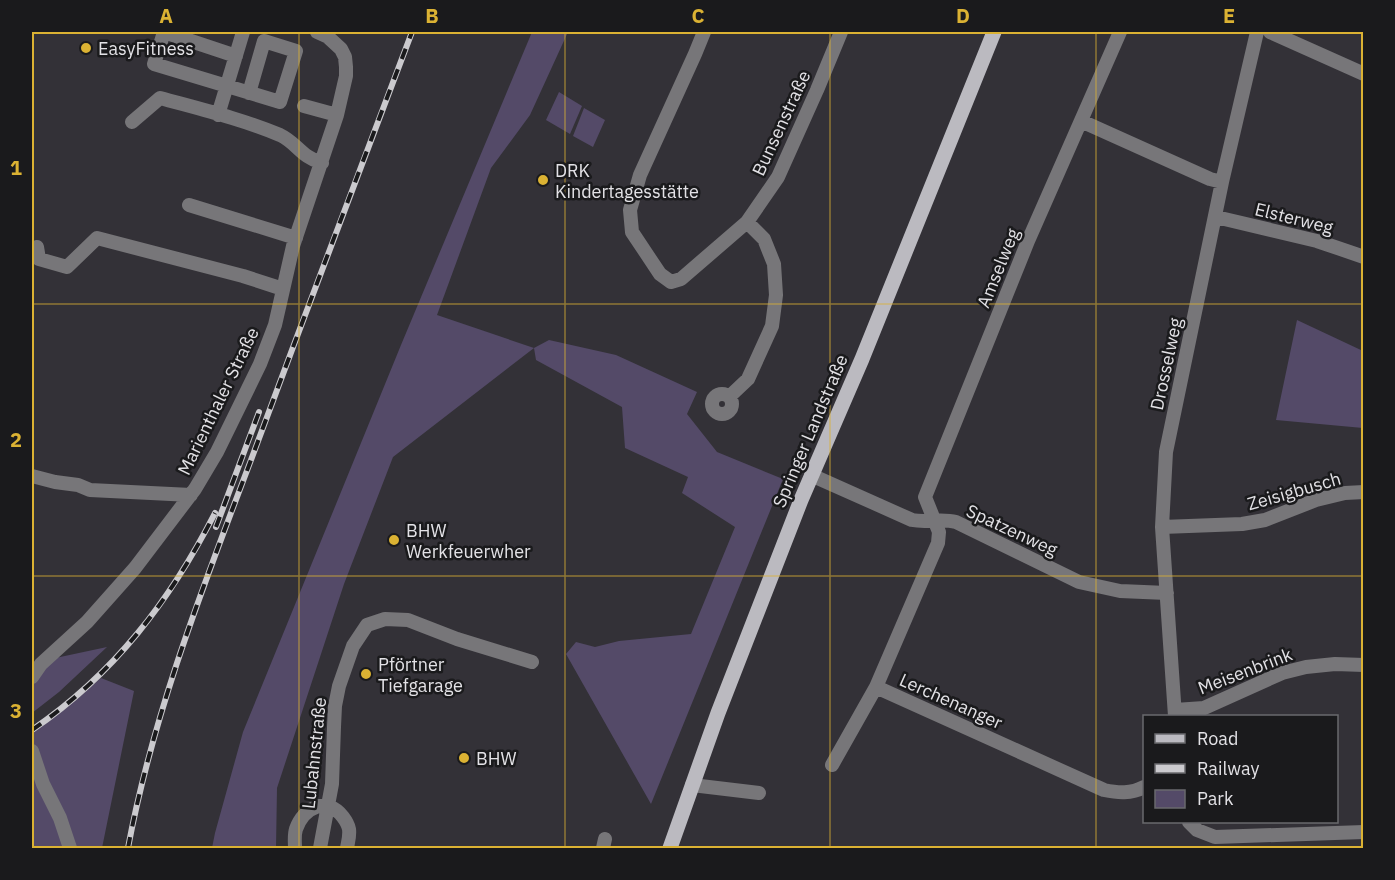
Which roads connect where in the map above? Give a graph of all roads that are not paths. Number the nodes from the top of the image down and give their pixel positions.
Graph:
1 (164, 32) edge
2 (243, 32) edge
3 (317, 32) edge
4 (704, 32) edge
5 (842, 32) edge
6 (994, 32) edge
7 (1120, 32) edge
8 (1257, 32) edge
9 (1270, 32) edge
10 (236, 56) junction
11 (1364, 74) edge
12 (227, 87) junction
13 (249, 93) junction
14 (304, 106) dead end
15 (218, 115) junction
16 (337, 115) junction
17 (1081, 121) junction
18 (132, 122) dead end
19 (322, 163) junction
20 (1222, 182) junction
21 (189, 205) dead end
22 (1216, 218) junction
23 (747, 222) junction
24 (296, 238) junction
25 (37, 247) dead end
26 (1364, 257) edge
27 (283, 289) junction
28 (730, 396) dead end
29 (811, 475) junction
30 (32, 476) edge
31 (1364, 492) edge
32 (191, 495) junction
33 (936, 520) junction
34 (1162, 527) junction
35 (1167, 593) junction
36 (532, 662) dead end
37 (1364, 665) edge
38 (32, 677) edge
39 (876, 687) junction
40 (1175, 713) edge
41 (32, 750) edge
42 (832, 765) dead end
43 (692, 785) junction
44 (1143, 788) edge
45 (759, 793) dead end
46 (328, 805) junction
47 (1190, 823) edge
48 (1364, 832) edge
49 (70, 849) edge
50 (295, 849) edge
51 (320, 849) edge
52 (347, 849) edge
53 (670, 849) edge

1 - 10 street
1 - 12 street
2 - 10 street
3 - 16 street, Marienthaler Straße
4 - 23 street, Bunsenstraße
5 - 23 street, Bunsenstraße
6 - 29 main road, Springer Landstraße
7 - 17 street, Amselweg
8 - 20 street, Drosselweg
9 - 11 street
10 - 12 street
12 - 13 street
12 - 15 street
13 - 13 street
14 - 16 street
15 - 18 street
15 - 19 street
16 - 19 street, Marienthaler Straße
17 - 20 street
17 - 33 street, Amselweg
19 - 24 street, Marienthaler Straße
20 - 22 street, Drosselweg
21 - 24 street
22 - 26 street, Elsterweg
22 - 34 street, Drosselweg
23 - 28 street
24 - 27 street, Marienthaler Straße
25 - 27 street
27 - 32 street, Marienthaler Straße
29 - 33 street, Spatzenweg
29 - 43 main road, Springer Landstraße
30 - 32 street
31 - 34 street, Zeisigbusch
32 - 38 street, Marienthaler Straße
33 - 35 street, Spatzenweg
33 - 39 street, Lerchenanger
34 - 35 street, Drosselweg
35 - 40 street, Drosselweg
36 - 46 street, Lubahnstraße
37 - 40 street, Meisenbrink
39 - 42 street
39 - 44 street, Lerchenanger
41 - 49 street
43 - 45 street
43 - 53 main road, Springer Landstraße
46 - 50 street
46 - 51 street, Lubahnstraße
46 - 52 street
47 - 48 street

